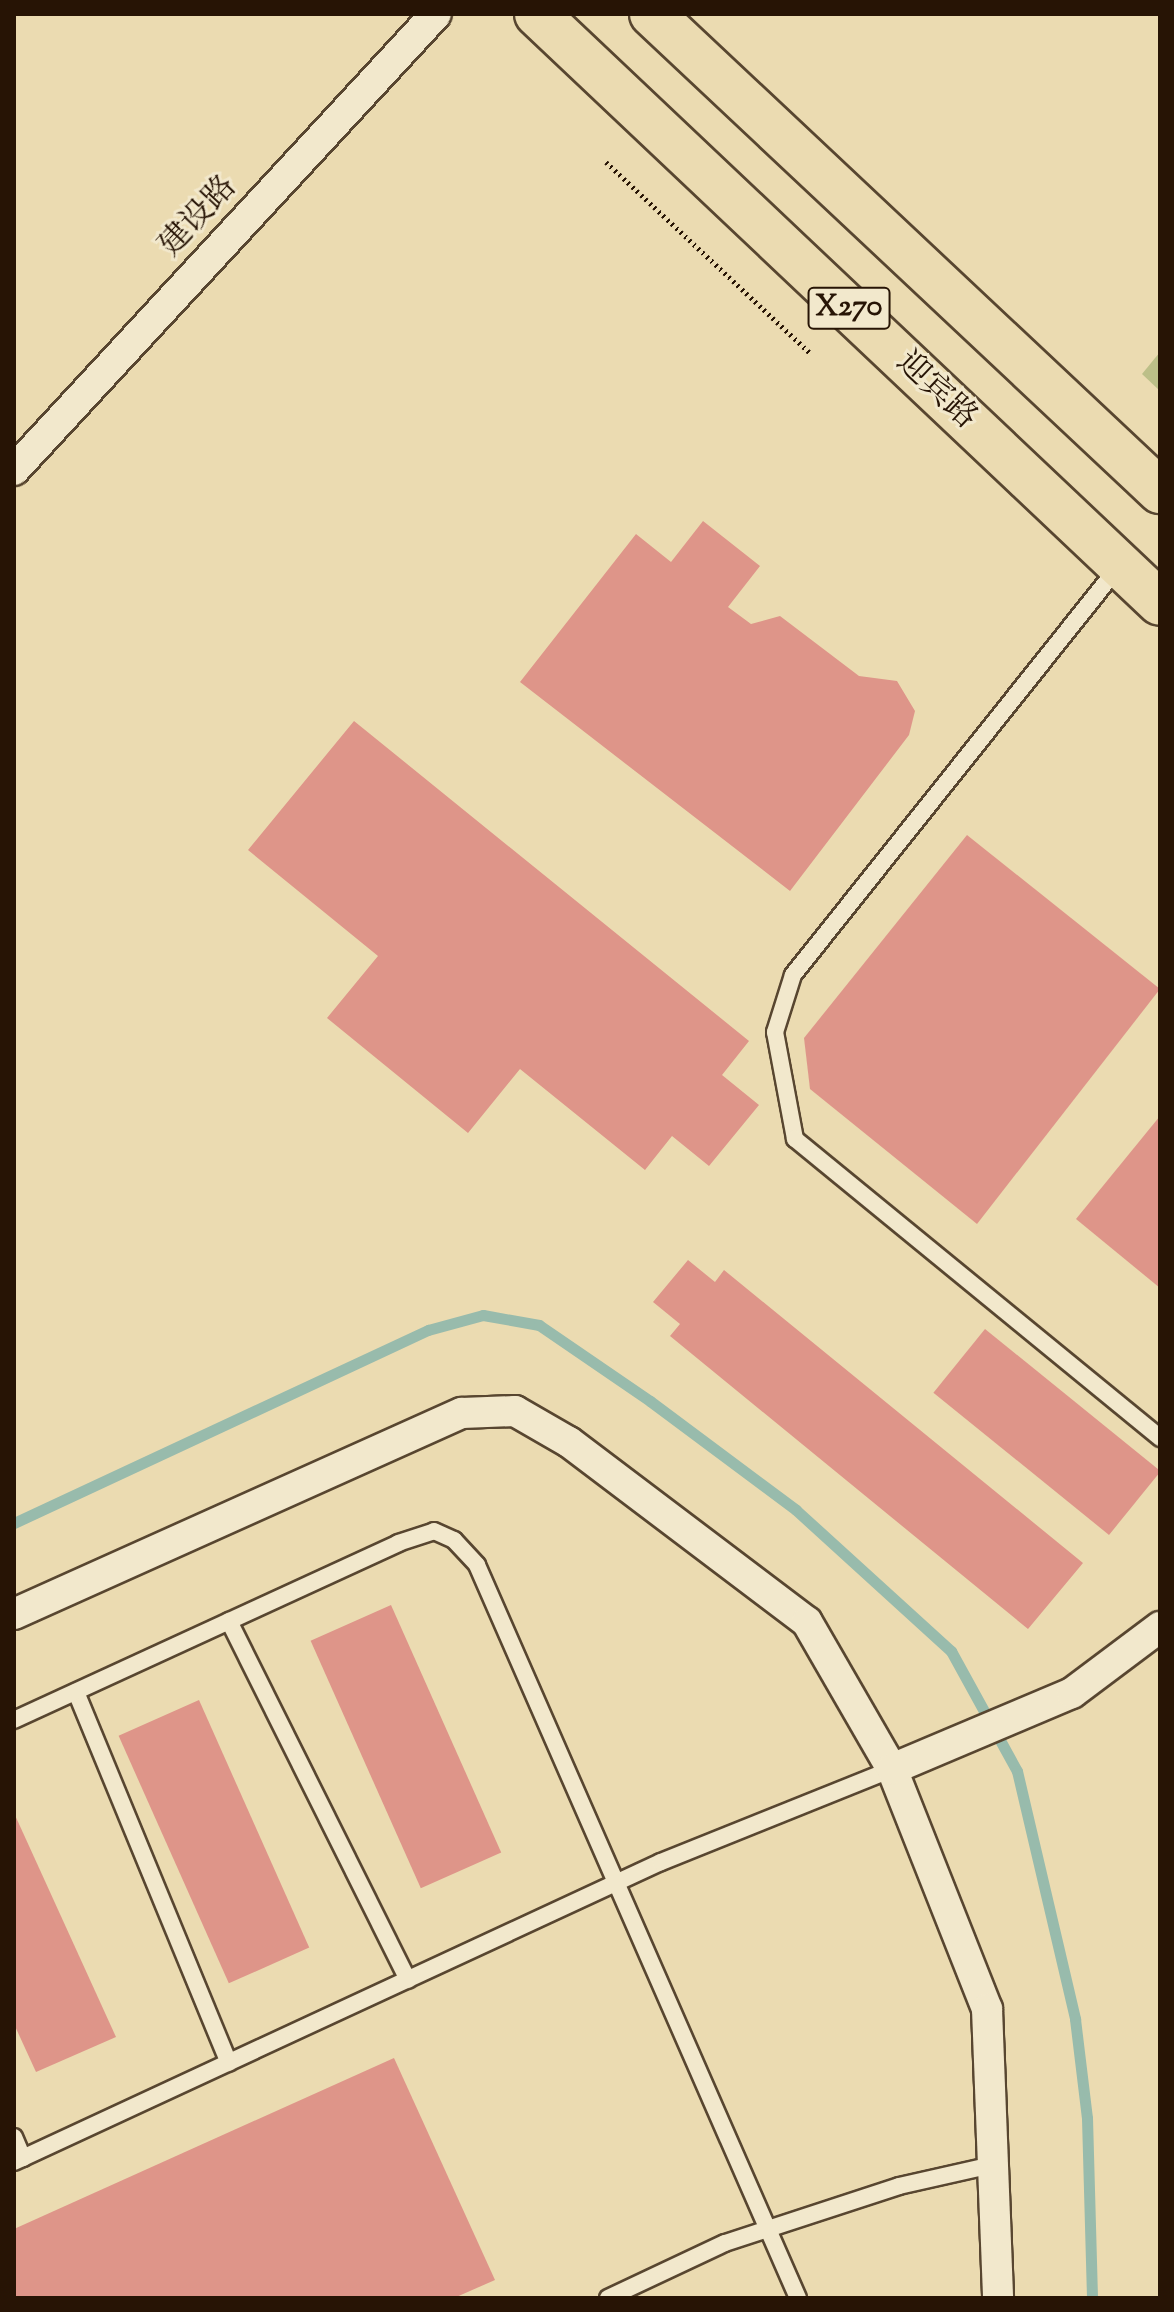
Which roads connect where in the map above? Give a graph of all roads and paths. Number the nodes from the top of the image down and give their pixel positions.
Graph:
1 (436, 14) edge
2 (537, 14) edge
3 (652, 14) edge
4 (606, 162) dead end
5 (810, 353) dead end
6 (14, 470) edge
7 (1160, 491) edge
8 (1120, 564) junction
9 (1160, 603) edge
10 (1160, 1438) edge
11 (14, 1614) edge
12 (229, 1621) junction
13 (1160, 1627) edge
14 (76, 1692) junction
15 (14, 1720) edge
16 (892, 1769) junction
17 (616, 1884) junction
18 (408, 1980) junction
19 (229, 2063) junction
20 (14, 2137) edge
21 (19, 2160) edge
22 (997, 2164) junction
23 (768, 2229) junction
24 (608, 2298) edge
25 (798, 2298) edge
26 (998, 2298) edge

1 - 6 street, 建设路
2 - 8 main road, 迎宾路 / X270
3 - 7 main road, X270
4 - 5 path
8 - 9 main road, 迎宾路 / X270
8 - 10 lane
11 - 16 street
12 - 14 lane
12 - 17 lane
12 - 18 lane
13 - 16 street
14 - 15 lane
14 - 19 lane
16 - 17 lane
16 - 22 street
17 - 18 lane
17 - 23 lane
18 - 19 lane
19 - 21 lane
20 - 21 lane
22 - 23 lane
22 - 26 street
23 - 24 lane
23 - 25 lane

